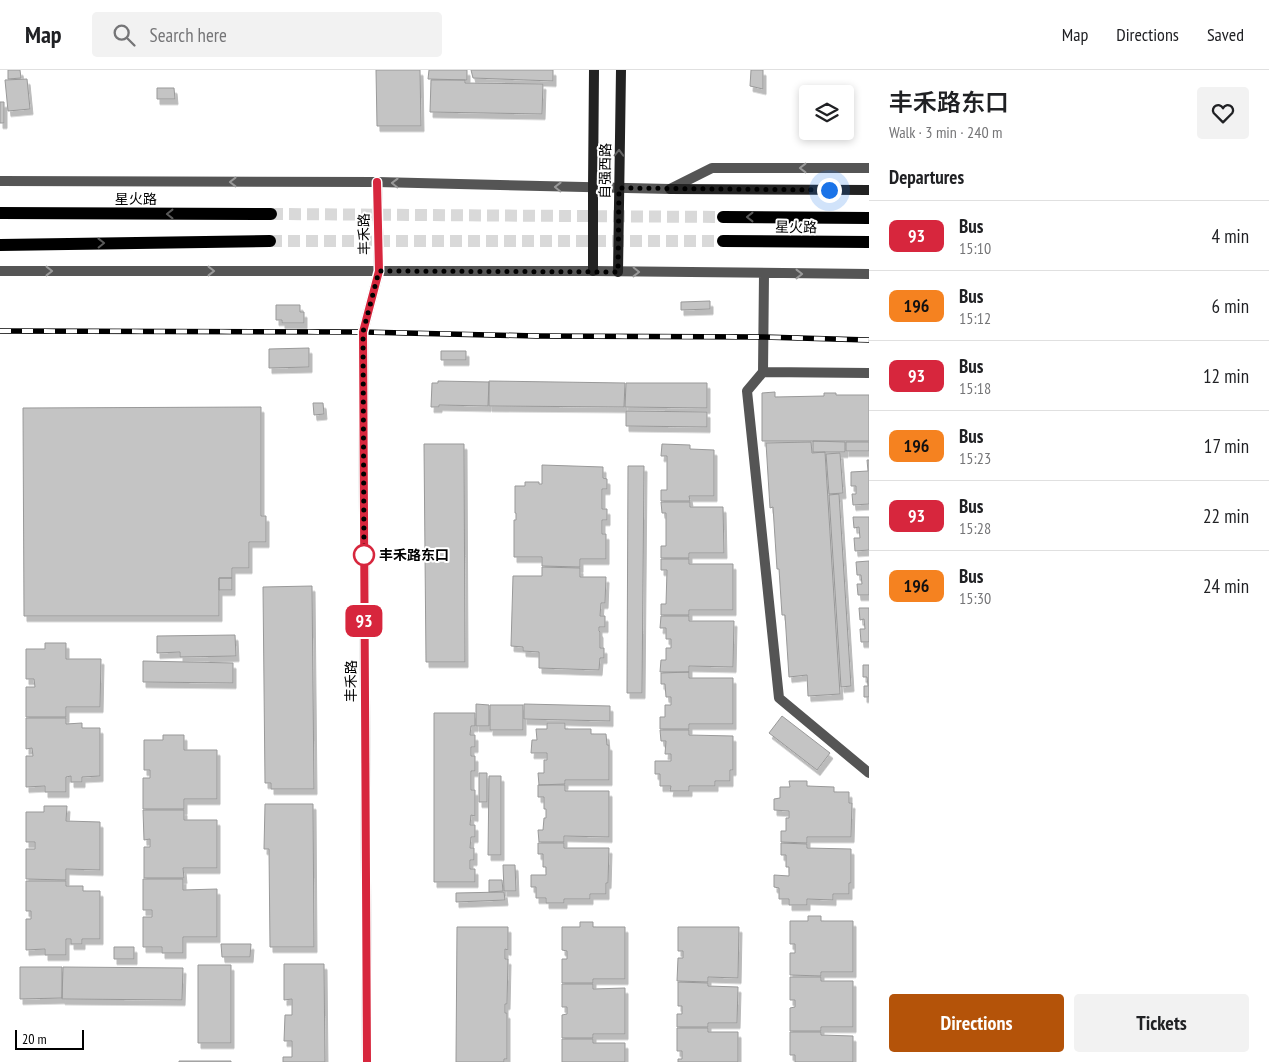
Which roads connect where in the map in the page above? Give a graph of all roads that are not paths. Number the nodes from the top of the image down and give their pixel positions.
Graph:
1 (594, 70) edge
2 (621, 70) edge
3 (869, 168) edge
4 (0, 181) edge
5 (377, 182) junction
6 (593, 188) junction
7 (619, 188) junction
8 (670, 189) junction
9 (869, 190) edge
10 (0, 213) edge
11 (271, 214) tunnel mouth
12 (723, 217) tunnel mouth
13 (869, 218) edge
14 (270, 241) tunnel mouth
15 (722, 241) tunnel mouth
16 (869, 242) edge
17 (0, 245) edge
18 (0, 271) edge
19 (379, 271) junction
20 (593, 271) junction
21 (618, 272) junction
22 (764, 274) junction
23 (869, 274) edge
24 (763, 372) junction
25 (869, 372) edge
26 (869, 773) edge
27 (367, 1062) edge

1 - 6 main road, 自强西路
7 -> 2 main road, 自强西路
3 -> 8 street
5 -> 4 street
6 -> 5 street
5 - 19 main road, 丰禾路
6 - 7 street
6 - 20 main road, 自强西路
7 - 8 street
7 - 21 main road, 自强西路
8 - 9 main road
11 -> 10 main road, 星火路
13 -> 12 main road, 星火路
17 -> 14 main road
15 - 16 main road, 星火路
18 -> 19 street
19 - 20 street
19 - 27 main road, 丰禾路
20 - 21 street
21 -> 22 street
22 -> 23 street
22 - 24 street
24 - 25 street
24 - 26 street

